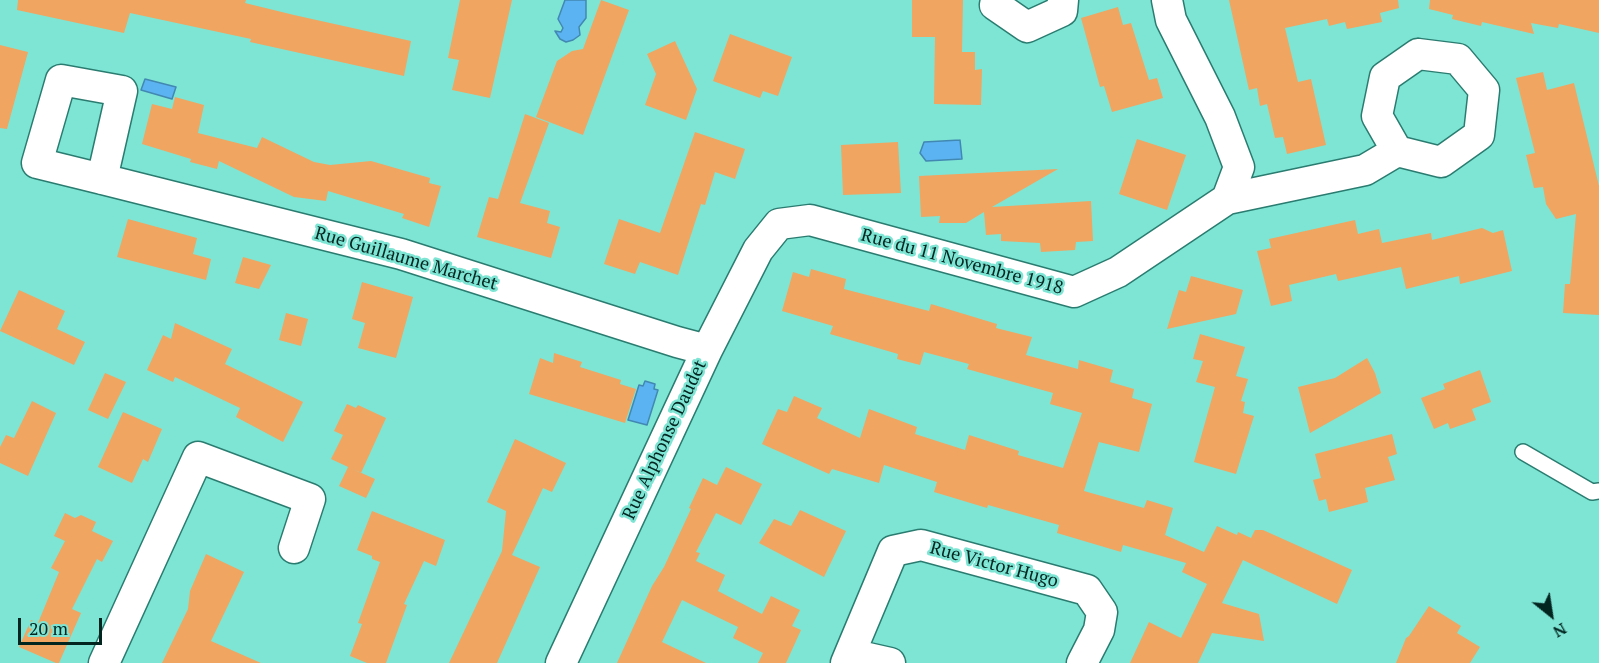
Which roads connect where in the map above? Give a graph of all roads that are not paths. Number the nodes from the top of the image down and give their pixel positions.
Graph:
1 (996, 0) edge
2 (1063, 0) edge
3 (1167, 0) edge
4 (1397, 151) dead end
5 (102, 179) dead end
6 (1227, 199) junction
7 (779, 224) joint
8 (707, 350) junction
9 (1523, 452) dead end
10 (1599, 490) edge
11 (294, 548) dead end
12 (848, 658) edge
13 (104, 663) edge
14 (561, 663) edge
15 (890, 663) edge
16 (1082, 663) edge

1 - 2 street
3 - 6 street
4 - 6 street
5 - 8 street, Rue Guillaume Marchet
6 - 7 street, Rue du 11 Novembre 1918
7 - 8 street, Rue Alphonse Daudet
8 - 14 street, Rue Alphonse Daudet
9 - 10 lane
11 - 13 street
12 - 15 street, Rue Victor Hugo
12 - 16 street, Rue Victor Hugo

